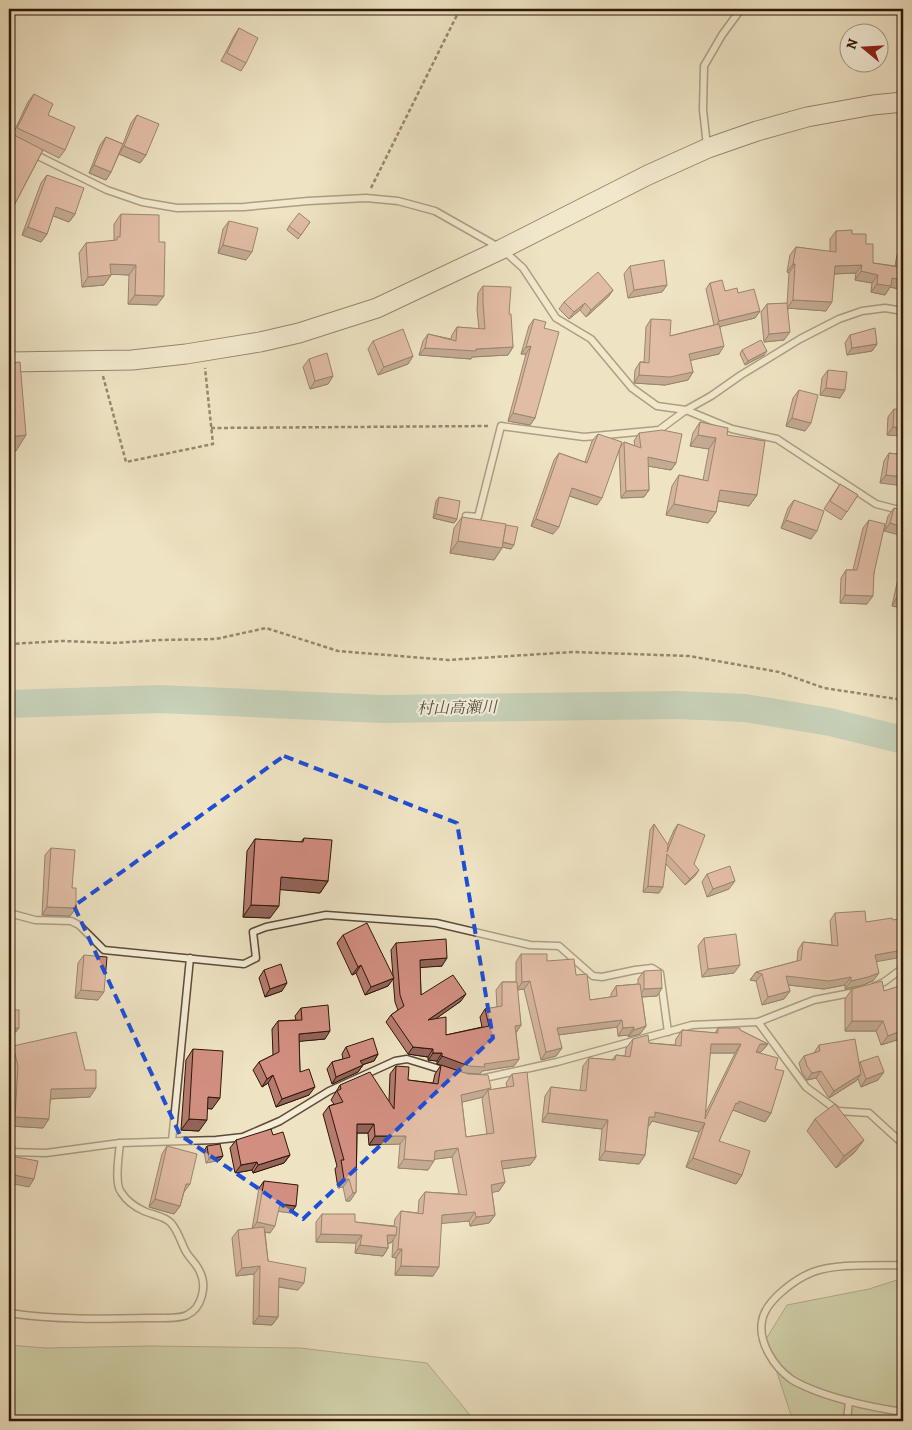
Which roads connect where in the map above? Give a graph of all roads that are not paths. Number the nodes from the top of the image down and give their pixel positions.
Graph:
1 (741, 9) edge
2 (903, 102) edge
3 (708, 148) junction
4 (28, 151) edge
5 (502, 248) junction
6 (903, 310) edge
7 (9, 362) edge
8 (686, 410) junction
9 (903, 511) edge
10 (466, 516) edge
11 (9, 913) edge
12 (190, 958) junction
13 (903, 968) edge
14 (758, 1022) junction
15 (668, 1032) junction
16 (455, 1074) edge
17 (472, 1078) edge
18 (172, 1141) junction
19 (120, 1143) junction
20 (903, 1144) edge
21 (9, 1152) edge
22 (903, 1265) edge
23 (9, 1313) edge
24 (849, 1401) junction
25 (903, 1412) edge
26 (848, 1421) edge

1 - 3 lane
2 - 3 street
3 - 5 street
4 - 5 lane
5 - 7 street
5 - 8 lane
6 - 8 lane
8 - 9 lane
8 - 10 lane
11 - 12 lane
12 - 15 lane
12 - 18 lane
13 - 14 lane
14 - 15 lane
14 - 20 lane
15 - 17 lane
16 - 18 lane
18 - 19 lane
19 - 21 lane
19 - 23 lane
22 - 24 lane
24 - 25 lane
24 - 26 lane

